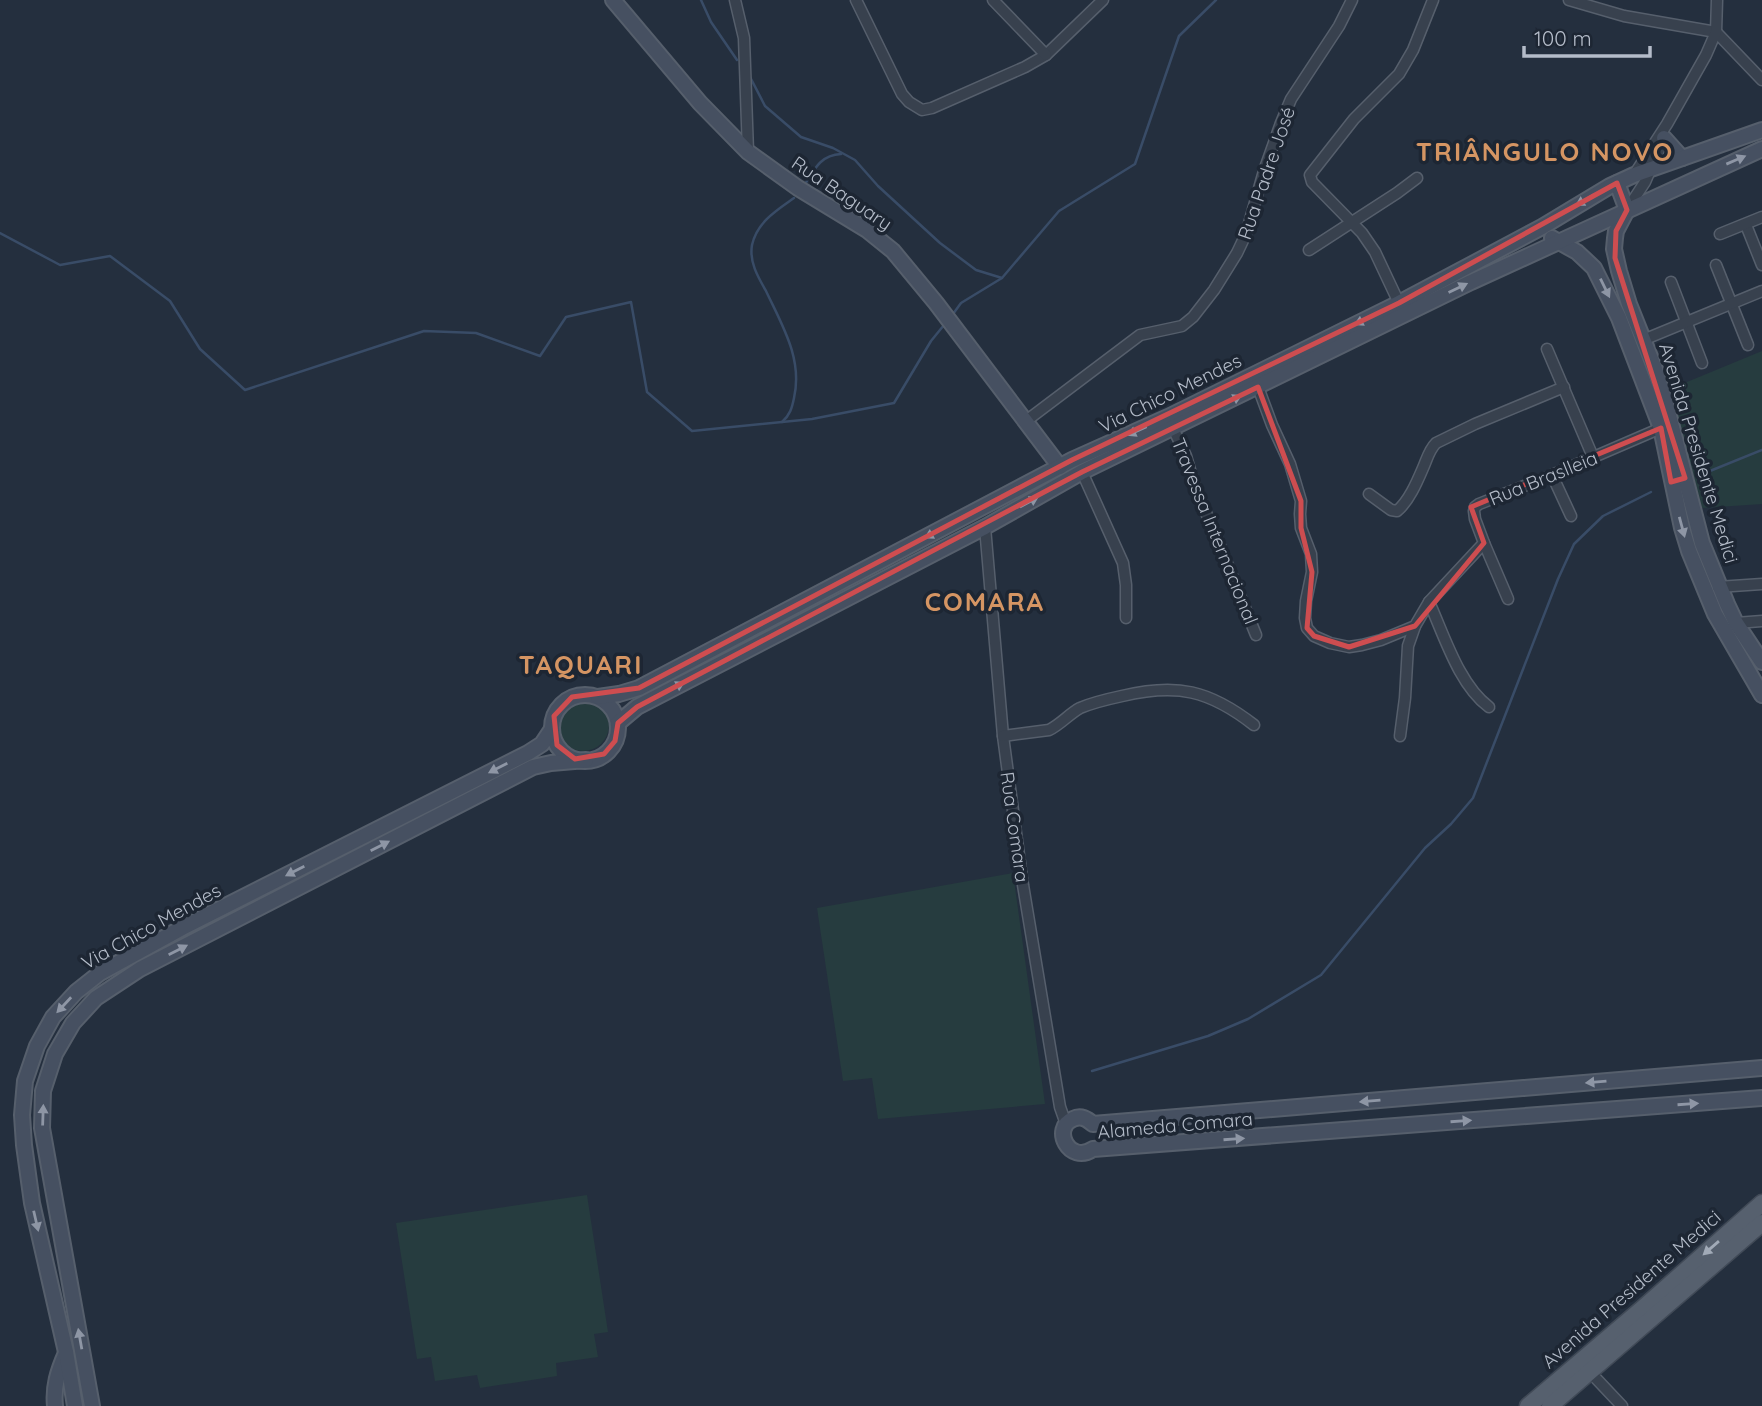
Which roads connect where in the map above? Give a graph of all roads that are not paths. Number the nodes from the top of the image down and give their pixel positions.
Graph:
1 (612, 0) edge
2 (735, 0) edge
3 (856, 0) edge
4 (993, 0) edge
5 (1103, 0) edge
6 (1352, 0) edge
7 (1433, 0) edge
8 (1569, 0) edge
9 (1717, 0) edge
10 (1716, 32) junction
11 (1046, 55) junction
12 (1762, 80) edge
13 (1762, 130) edge
14 (1666, 131) junction
15 (1762, 149) edge
16 (748, 152) junction
17 (1682, 159) junction
18 (1651, 169) junction
19 (1634, 175) junction
20 (1417, 178) dead end
21 (1617, 183) junction
22 (1627, 209) junction
23 (1762, 218) edge
24 (1352, 222) junction
25 (1746, 225) junction
26 (1542, 227) junction
27 (1720, 234) dead end
28 (1558, 241) junction
29 (1309, 250) dead end
30 (1716, 265) dead end
31 (1762, 265) edge
32 (1671, 282) dead end
33 (1762, 291) edge
34 (1399, 303) junction
35 (1731, 305) junction
36 (1687, 323) junction
37 (1643, 340) junction
38 (1748, 345) dead end
39 (1547, 349) dead end
40 (1702, 363) dead end
41 (1258, 387) junction
42 (1564, 387) junction
43 (1026, 421) junction
44 (1173, 428) junction
45 (1661, 428) junction
46 (1593, 457) junction
47 (1060, 467) junction
48 (1082, 472) junction
49 (1552, 475) junction
50 (1678, 480) junction
51 (1369, 494) dead end
52 (1571, 516) dead end
53 (985, 527) junction
54 (1484, 544) junction
55 (1762, 584) edge
56 (1718, 587) junction
57 (1508, 599) dead end
58 (1429, 602) junction
59 (1126, 618) dead end
60 (1762, 621) edge
61 (1736, 623) junction
62 (1415, 626) junction
63 (1256, 635) dead end
64 (1762, 662) edge
65 (1762, 695) edge
66 (598, 697) junction
67 (1489, 707) dead end
68 (618, 723) junction
69 (1254, 725) dead end
70 (552, 729) junction
71 (1003, 736) junction
72 (1399, 736) dead end
73 (586, 760) junction
74 (1762, 1068) edge
75 (1762, 1098) edge
76 (1066, 1124) junction
77 (1093, 1124) junction
78 (1093, 1149) junction
79 (1762, 1203) edge
80 (1762, 1223) edge
81 (66, 1352) junction
82 (1589, 1371) junction
83 (55, 1406) edge
84 (75, 1406) edge
85 (92, 1406) edge
86 (1528, 1406) edge
87 (1550, 1406) edge
88 (1622, 1406) edge

1 - 16 main road, Rua Baguary
2 - 16 street
3 - 11 street
4 - 11 street
5 - 11 street
6 - 43 street, Rua Padre José
7 - 24 street
8 - 10 street
9 - 10 street
10 - 12 street
10 - 14 street
13 - 17 main road, Via Chico Mendes
14 - 17 main road
14 - 18 street
14 - 19 street
22 -> 15 main road, Via Chico Mendes
16 - 43 main road, Rua Baguary
17 - 18 main road, Via Chico Mendes
18 - 19 main road, Via Chico Mendes
18 - 22 street
19 - 21 main road, Via Chico Mendes
20 - 24 street
21 - 22 main road
21 -> 26 main road, Via Chico Mendes
22 - 28 main road, Via Chico Mendes
22 - 37 main road, Avenida Presidente Medici
23 - 25 street
24 - 29 street
24 - 34 street
25 - 27 street
25 - 31 street
26 - 28 main road, Avenida Presidente Medici
26 - 34 main road, Via Chico Mendes
41 -> 28 main road, Via Chico Mendes
28 -> 45 main road, Avenida Presidente Medici
30 - 35 street
32 - 36 street
33 - 35 street
34 -> 47 main road, Via Chico Mendes
35 - 36 street
35 - 38 street
36 - 37 street
36 - 40 street
37 - 50 main road, Avenida Presidente Medici
39 - 42 street
44 -> 41 main road, Via Chico Mendes
41 - 62 street
42 - 46 street
42 - 51 street
43 - 47 main road, Rua Baguary
44 - 48 main road, Via Chico Mendes
44 - 63 street, Travessa Internacional
45 - 46 street, Rua Braslleia
45 - 50 main road, Avenida Presidente Medici
46 - 49 street, Rua Braslleia
47 -> 66 main road, Via Chico Mendes
53 -> 48 main road, Via Chico Mendes
48 - 59 street
49 - 52 street
49 - 54 street, Rua Braslleia
50 - 56 main road, Avenida Presidente Medici
50 -> 65 main road, Avenida Presidente Medici
68 -> 53 main road, Via Chico Mendes
53 - 71 street, Rua Comara
54 - 57 street
54 - 58 street
55 - 56 street
56 - 61 main road, Avenida Presidente Medici
58 - 62 street
58 - 67 street
60 - 61 street
61 - 64 main road, Avenida Presidente Medici
62 - 72 street
66 - 68 main road
66 - 70 main road
68 - 73 main road
69 - 71 street
70 - 73 main road
70 -> 81 main road, Via Chico Mendes
71 - 76 street, Rua Comara
85 -> 73 main road, Via Chico Mendes
74 -> 77 main road, Alameda Comara
78 -> 75 main road, Alameda Comara
76 - 77 main road, Alameda Comara
76 - 78 main road, Alameda Comara
77 - 78 main road
79 -> 86 main road, Avenida Presidente Medici
80 - 82 main road, Avenida Presidente Medici
81 - 83 main road
81 - 84 main road, Via Chico Mendes
82 - 87 main road, Avenida Presidente Medici
82 - 88 street

